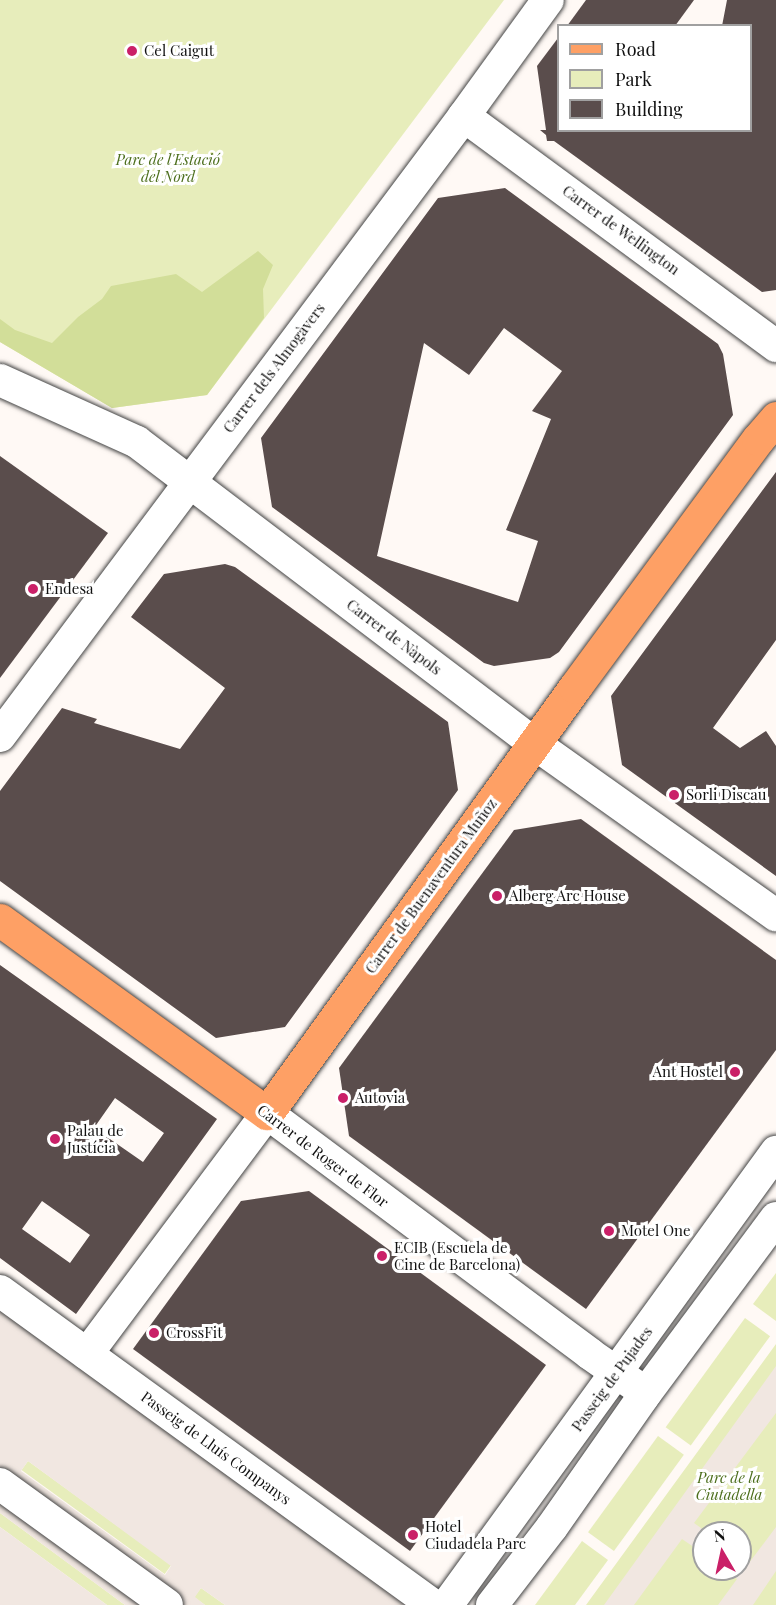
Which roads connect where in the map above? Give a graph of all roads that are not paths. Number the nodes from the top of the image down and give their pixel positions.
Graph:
1 (548, 0) edge
2 (464, 116) junction
3 (776, 346) edge
4 (0, 380) edge
5 (776, 418) edge
6 (188, 483) junction
7 (0, 736) edge
8 (535, 744) junction
9 (776, 915) edge
10 (0, 920) edge
11 (267, 1113) junction
12 (776, 1152) edge
13 (776, 1218) edge
14 (0, 1291) edge
15 (87, 1354) junction
16 (615, 1373) junction
17 (646, 1393) junction
18 (0, 1484) edge
19 (167, 1605) edge
20 (433, 1605) edge
21 (447, 1605) edge
22 (492, 1605) edge

1 - 2 street, Carrer dels Almogàvers
2 - 3 street, Carrer de Wellington
2 - 6 street, Carrer dels Almogàvers
4 - 6 street, Carrer de Nàpols
5 - 8 main road, Carrer de Buenaventura Muñoz
6 - 7 street, Carrer dels Almogàvers
6 - 8 street, Carrer de Nàpols
8 - 9 street, Carrer de Nàpols
8 - 11 main road, Carrer de Buenaventura Muñoz
10 - 11 main road, Carrer de Roger de Flor
11 - 15 street, Carrer de Buenaventura Muñoz
11 - 16 street, Carrer de Roger de Flor
12 - 16 street, Passeig de Pujades
13 - 17 street
14 - 15 street, Passeig de Lluís Companys
15 - 20 street, Passeig de Lluís Companys
16 - 17 street, Carrer de Roger de Flor
16 - 21 street, Passeig de Pujades
17 - 22 street
18 - 19 street

